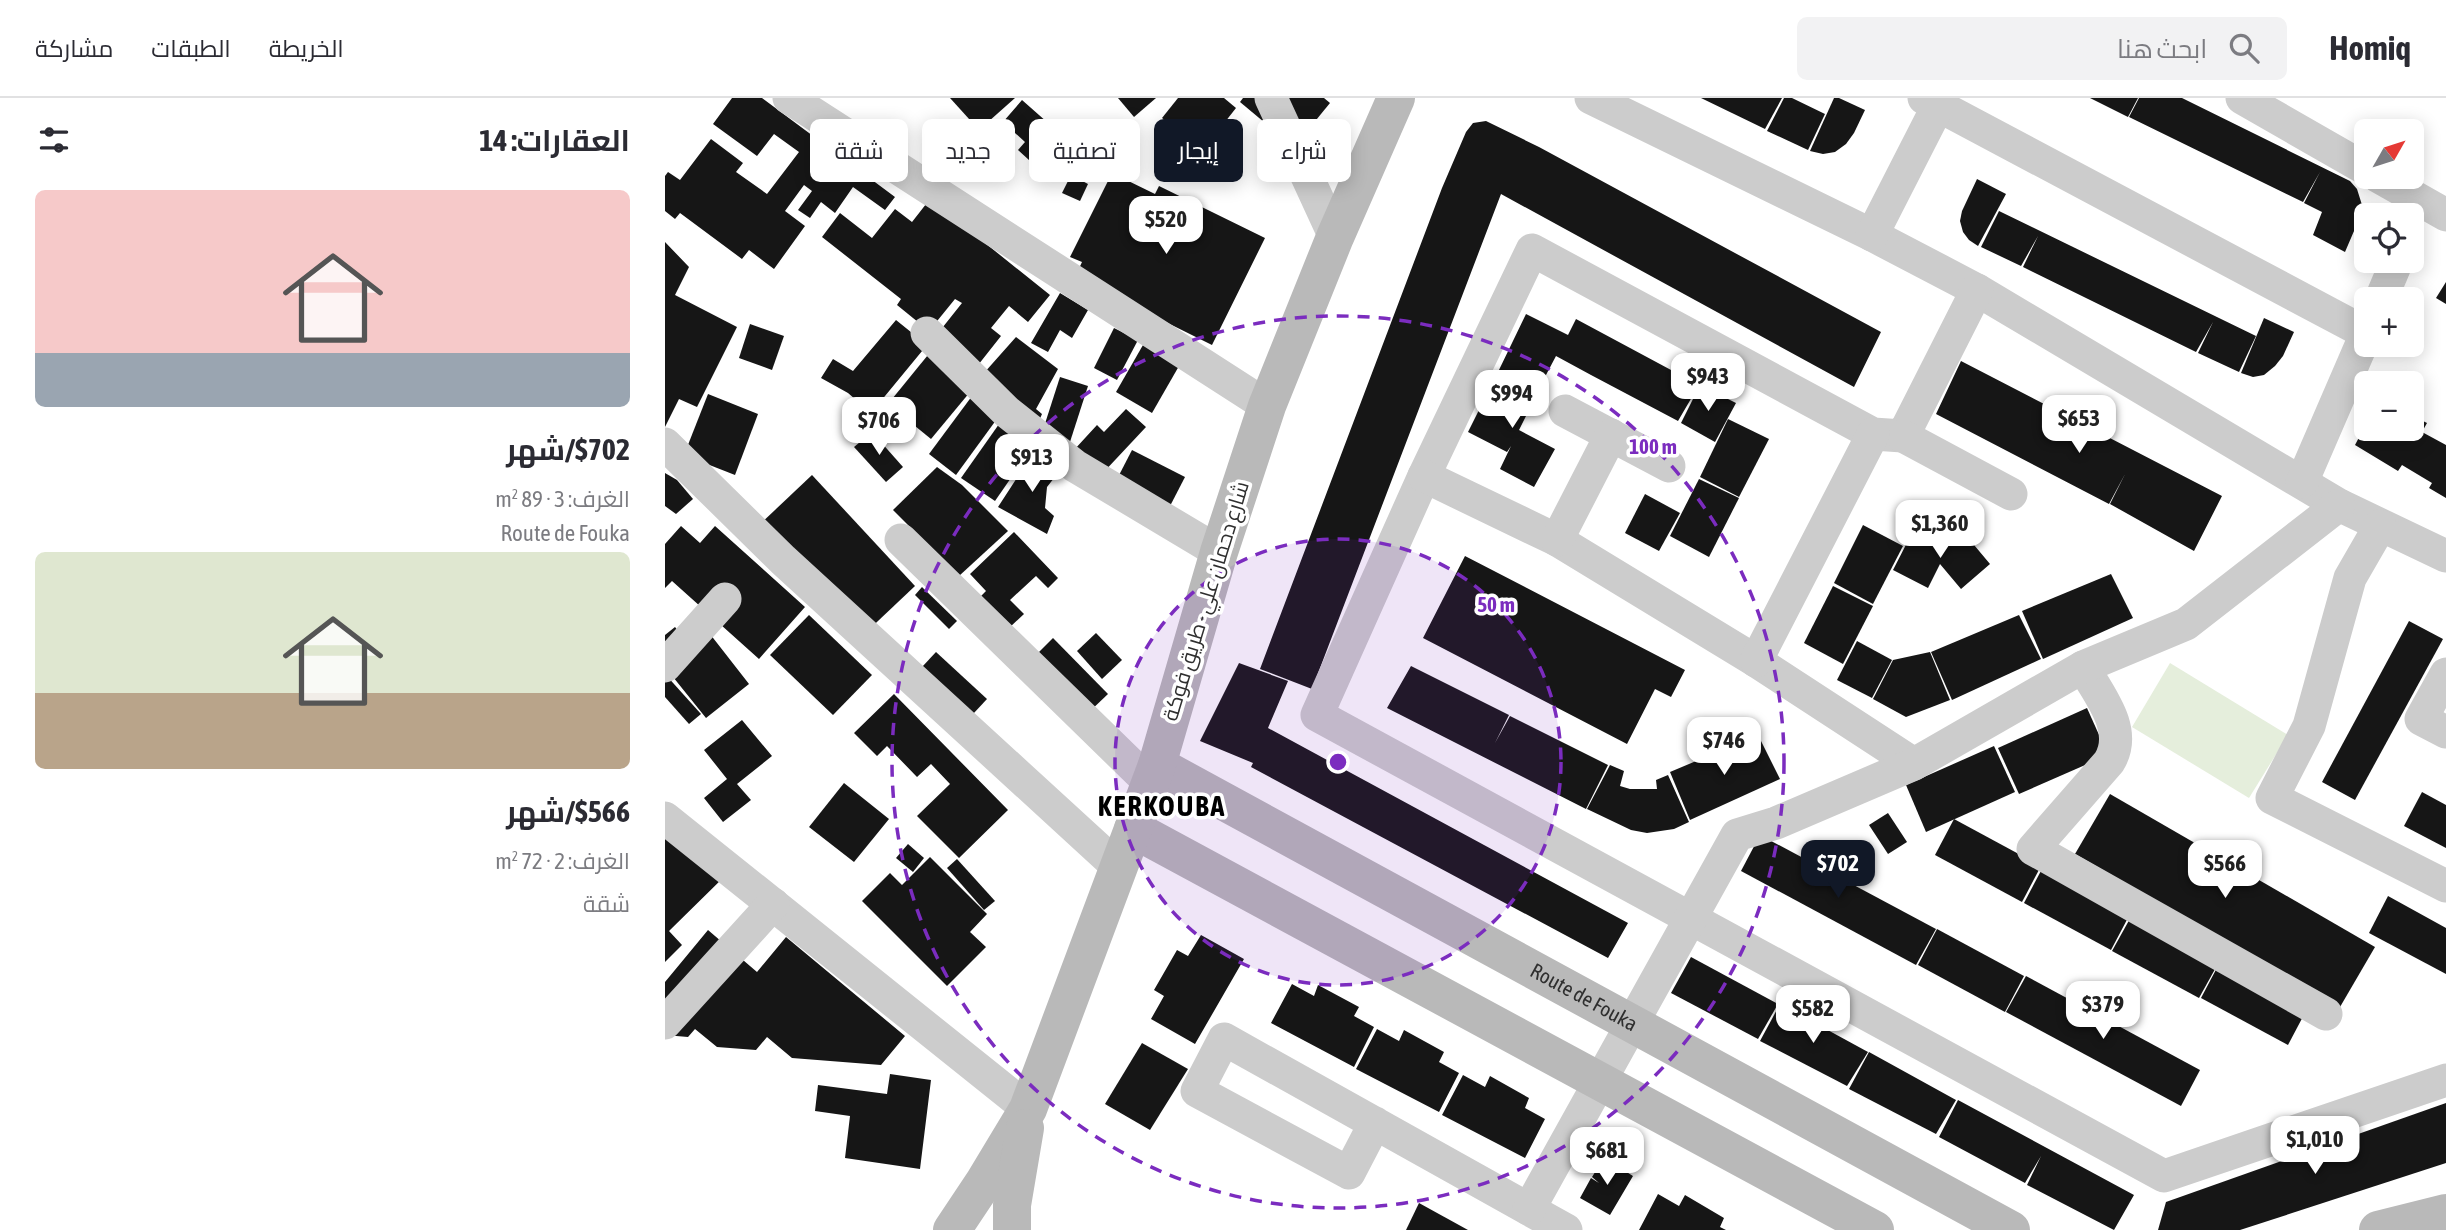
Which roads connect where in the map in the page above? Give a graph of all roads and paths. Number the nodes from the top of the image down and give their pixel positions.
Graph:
1 (789, 98) edge
2 (1271, 98) edge
3 (1397, 98) edge
4 (1591, 98) edge
5 (2242, 98) edge
6 (1935, 101) edge
7 (2354, 162) edge
8 (2394, 189) edge
9 (2426, 214) edge
10 (1872, 235) junction
11 (1335, 237) junction
12 (1977, 290) junction
13 (2354, 327) edge
14 (927, 333) dead end
15 (2356, 357) edge
16 (1267, 406) junction
17 (1565, 411) dead end
18 (1611, 435) junction
19 (1888, 435) junction
20 (665, 444) edge
21 (1669, 466) dead end
22 (1424, 477) junction
23 (2302, 482) junction
24 (2011, 494) dead end
25 (2339, 505) junction
26 (2380, 526) junction
27 (901, 540) dead end
28 (1557, 540) junction
29 (1219, 552) junction
30 (2446, 556) edge
31 (726, 599) dead end
32 (1756, 660) junction
33 (665, 666) edge
34 (2083, 667) junction
35 (2446, 674) edge
36 (2446, 732) edge
37 (1914, 764) junction
38 (1154, 774) junction
39 (665, 818) edge
40 (1133, 829) junction
41 (1117, 866) junction
42 (2446, 887) edge
43 (773, 904) junction
44 (1693, 918) junction
45 (2326, 1014) dead end
46 (665, 1023) edge
47 (1632, 1024) junction
48 (2446, 1080) edge
49 (1601, 1081) junction
50 (1028, 1109) junction
51 (1375, 1123) junction
52 (1529, 1209) junction
53 (2446, 1213) edge
54 (952, 1230) edge
55 (1012, 1230) edge
56 (1566, 1230) edge
57 (1875, 1230) edge
58 (2011, 1230) edge
59 (2378, 1230) edge

1 - 16 street
2 - 11 street
3 - 11 main road, شارع دحمان علي - طريق فوكة
4 - 10 street
5 - 7 street
6 - 10 street
6 - 13 street
8 - 9 street
10 - 12 street
11 - 16 main road, شارع دحمان علي - طريق فوكة
12 - 19 street
12 - 23 street
14 - 29 street
15 - 23 street
16 - 29 main road, شارع دحمان علي - طريق فوكة
17 - 18 street
18 - 21 street
18 - 28 street
19 - 22 street
19 - 24 street
19 - 32 street
20 - 41 street
22 - 28 street
22 - 44 street
23 - 25 street
25 - 26 street
25 - 34 street
26 - 30 street
26 - 42 street
27 - 38 street
28 - 32 street
29 - 38 main road, شارع دحمان علي - طريق فوكة
31 - 33 street
32 - 37 street
34 - 37 street
34 - 45 street
35 - 36 street
37 - 44 street
38 - 40 main road, شارع دحمان علي - طريق فوكة
38 - 47 main road, Route de Fouka
39 - 43 street
40 - 41 main road, شارع دحمان علي - طريق فوكة
40 - 49 main road
41 - 50 main road, شارع دحمان علي - طريق فوكة
43 - 46 street
43 - 50 street
44 - 47 street
44 - 48 street
47 - 49 street
47 - 58 main road, Route de Fouka
49 - 52 street
49 - 57 main road
50 - 54 main road, شارع دحمان علي - طريق فوكة
50 - 55 main road, شارع دحمان علي - طريق فوكة
51 - 51 street
51 - 52 street
52 - 56 street
53 - 59 main road

